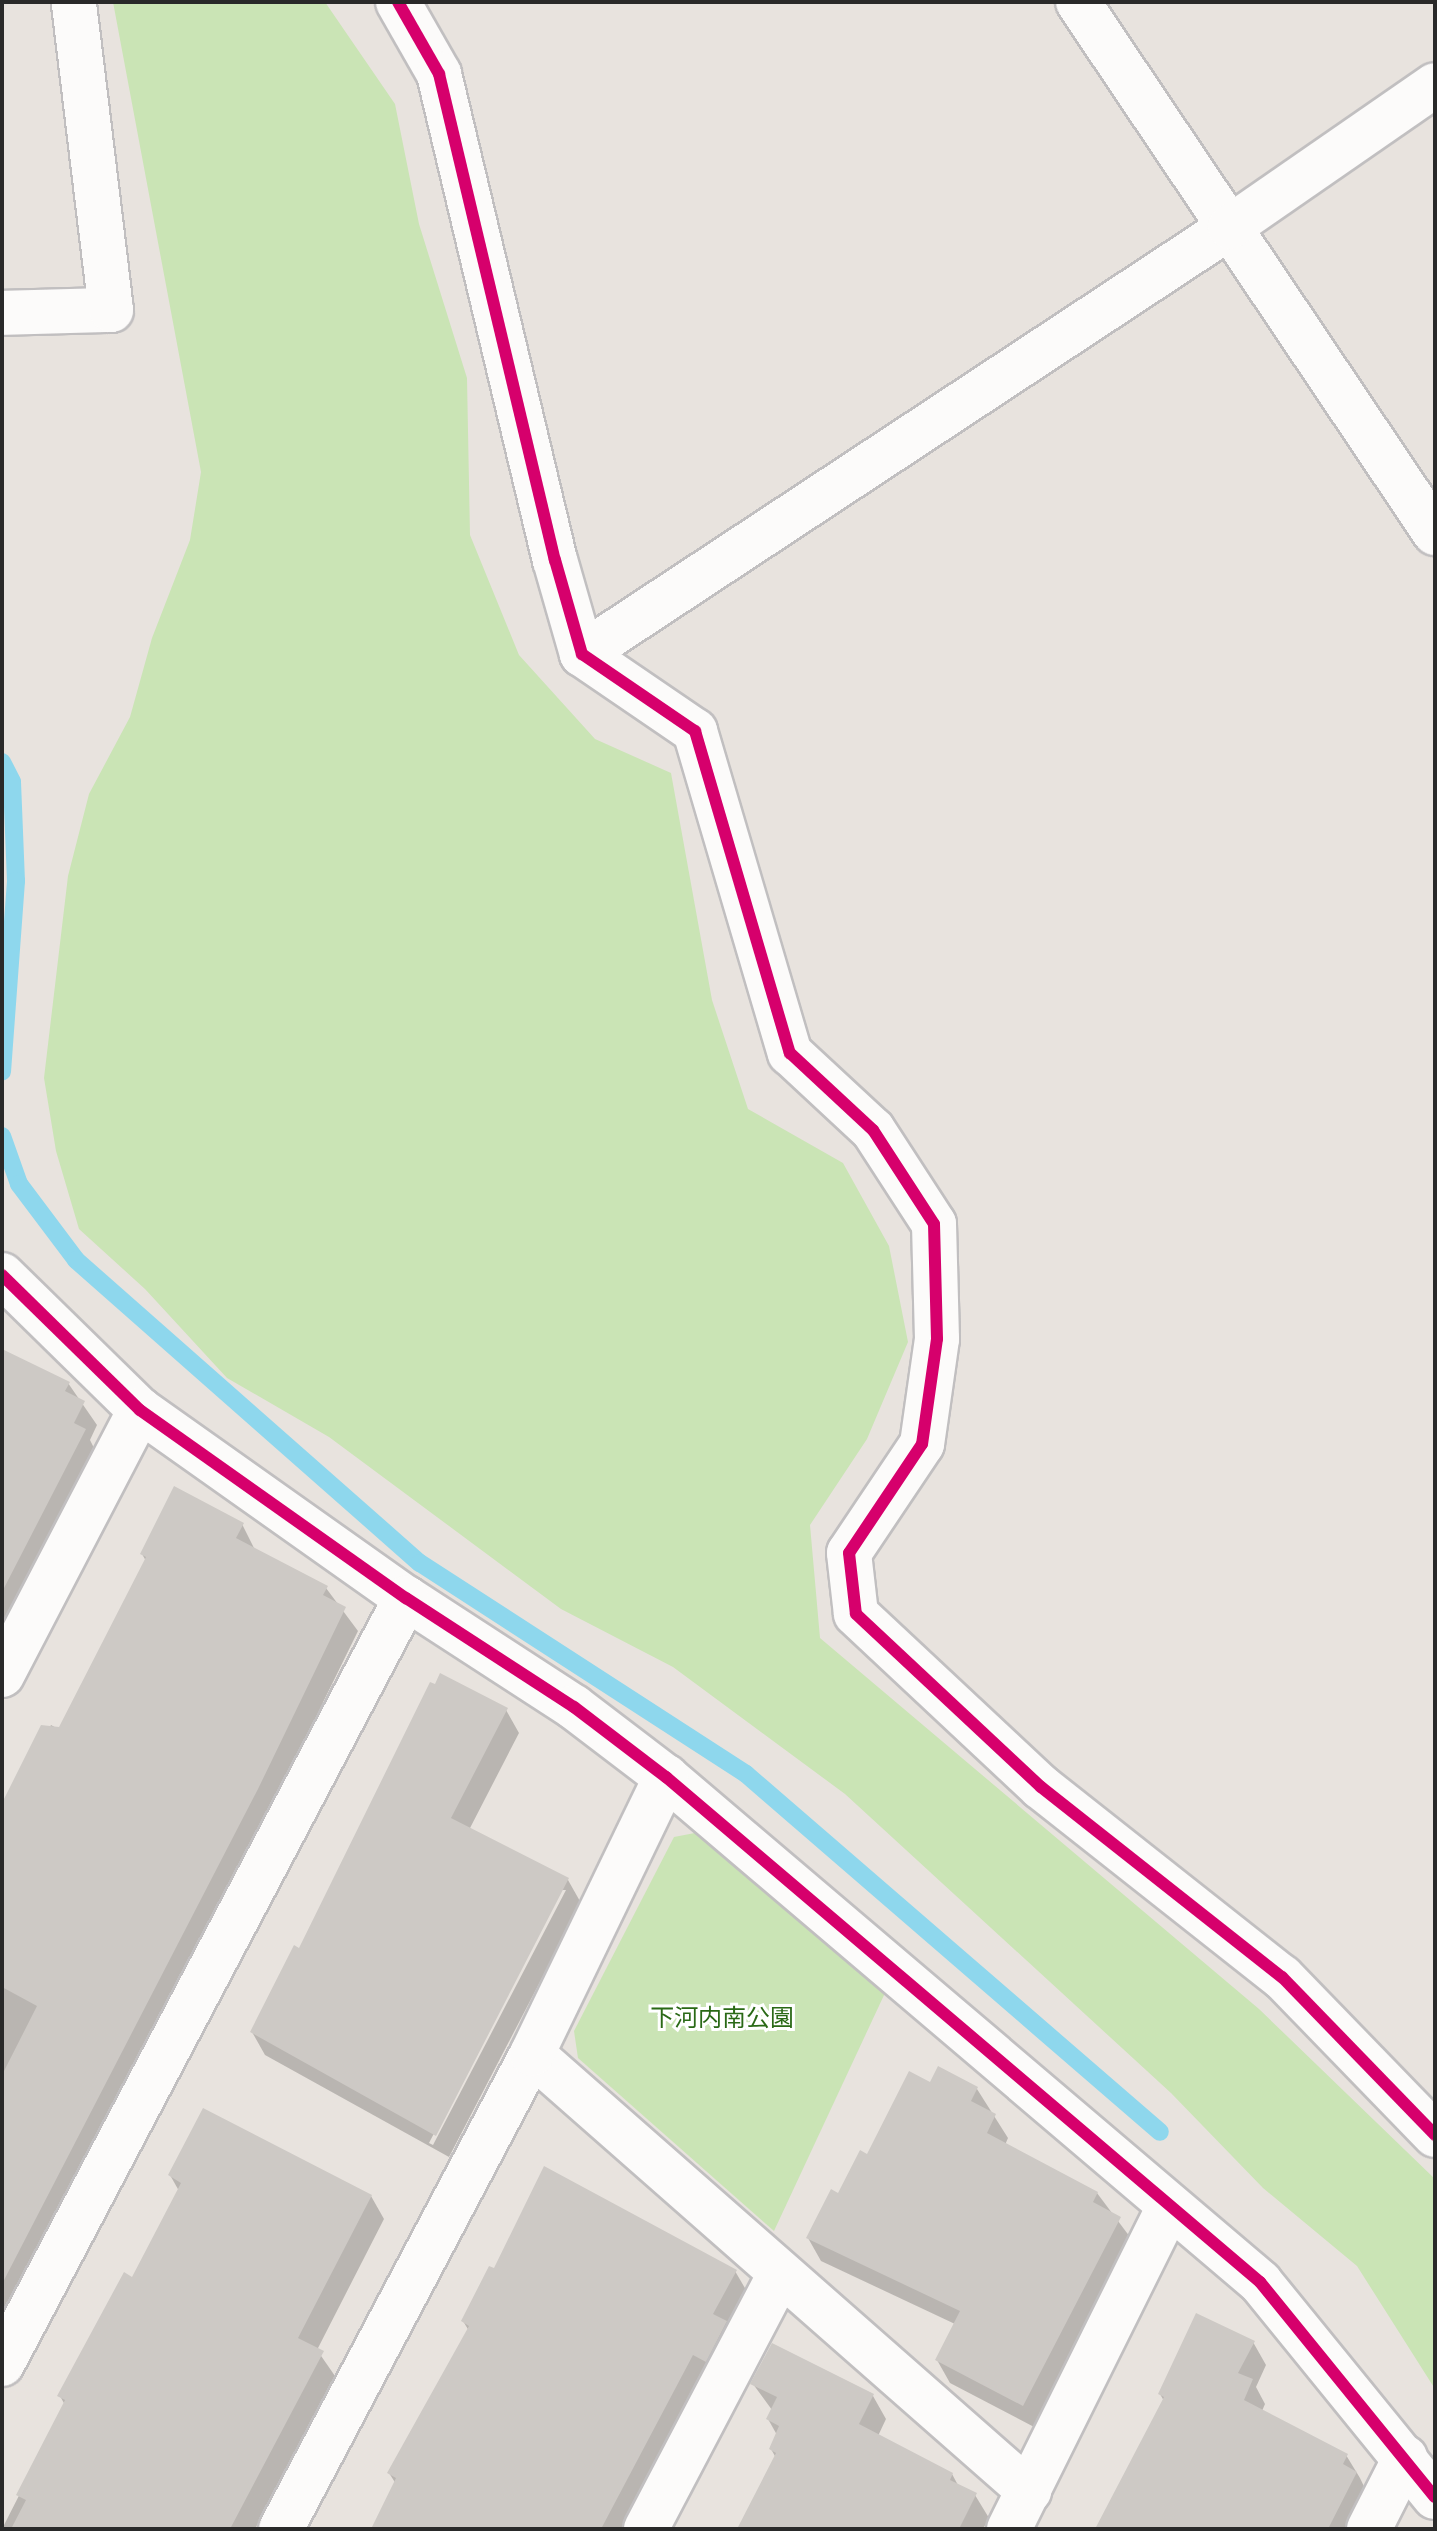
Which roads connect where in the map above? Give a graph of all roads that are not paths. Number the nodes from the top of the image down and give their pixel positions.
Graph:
1 (74, 2) edge
2 (398, 2) edge
3 (1078, 2) edge
4 (1435, 85) edge
5 (1230, 227) junction
6 (2, 313) edge
7 (1435, 533) edge
8 (582, 654) junction
9 (2, 1275) edge
10 (140, 1410) junction
11 (406, 1598) junction
12 (2, 1675) edge
13 (666, 1777) junction
14 (532, 2054) junction
15 (1435, 2135) edge
16 (1168, 2208) junction
17 (779, 2276) junction
18 (2, 2364) edge
19 (1405, 2458) junction
20 (1029, 2491) junction
21 (1435, 2497) edge
22 (281, 2529) edge
23 (646, 2529) edge
24 (1009, 2529) edge
25 (1369, 2529) edge

1 - 6 street
2 - 8 street
3 - 5 street
4 - 5 street
5 - 7 street
5 - 8 street
8 - 15 street
9 - 10 street
10 - 11 street
10 - 12 street
11 - 13 street
11 - 18 street
13 - 14 street
13 - 16 street
14 - 17 street
14 - 22 street
16 - 19 street
16 - 20 street
17 - 20 street
17 - 23 street
19 - 21 street
19 - 25 street
20 - 24 street

